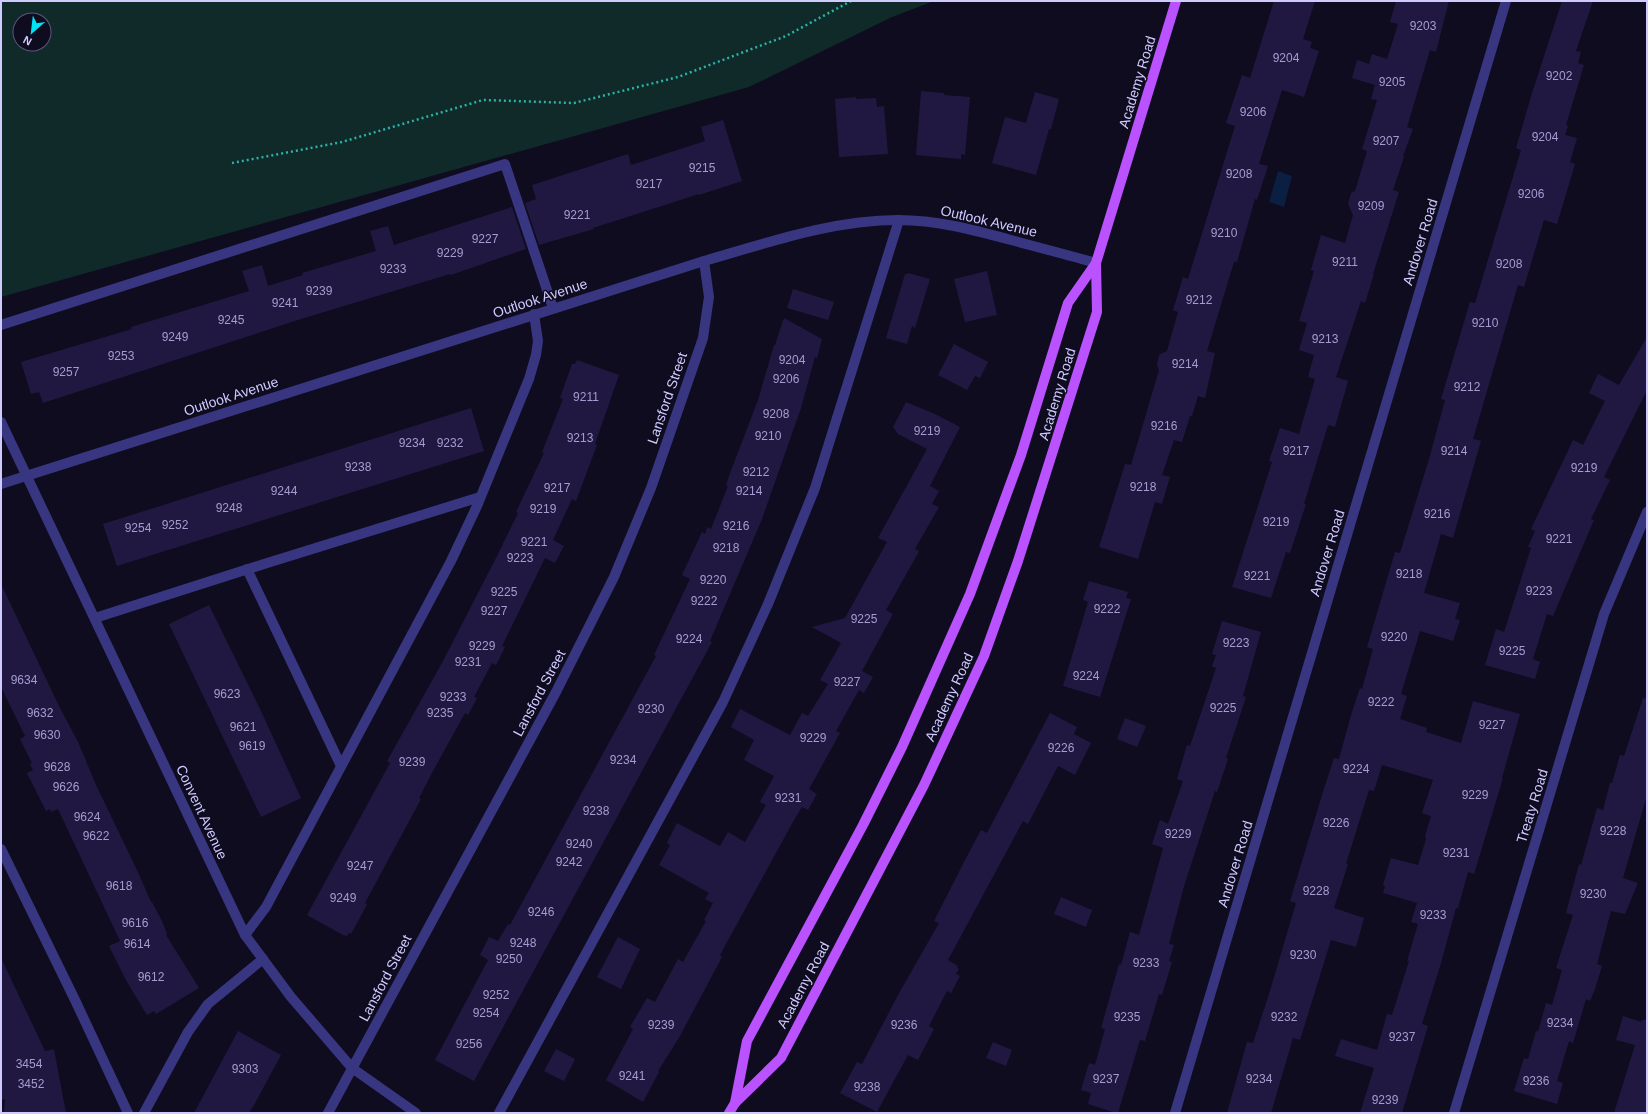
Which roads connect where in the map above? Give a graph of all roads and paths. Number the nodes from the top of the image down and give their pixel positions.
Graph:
1 (852, 1) edge
2 (1176, 1) edge
3 (1506, 1) edge
4 (232, 163) dead end
5 (899, 220) junction
6 (704, 261) junction
7 (1096, 263) junction
8 (553, 308) junction
9 (534, 314) junction
10 (1, 325) edge
11 (1, 422) edge
12 (27, 476) junction
13 (1, 484) edge
14 (480, 497) junction
15 (1647, 512) edge
16 (247, 569) junction
17 (95, 618) junction
18 (341, 766) junction
19 (1, 849) edge
20 (245, 935) junction
21 (263, 959) junction
22 (352, 1068) junction
23 (735, 1103) junction
24 (128, 1113) edge
25 (144, 1113) edge
26 (328, 1113) edge
27 (416, 1113) edge
28 (499, 1113) edge
29 (729, 1113) edge
30 (1175, 1113) edge
31 (1454, 1113) edge

1 - 4 path
2 - 7 main road, Academy Road
3 - 30 street, Andover Road
5 - 6 street, Outlook Avenue
5 - 7 street, Outlook Avenue
5 - 28 street
6 - 8 street, Outlook Avenue
6 - 22 street, Lansford Street
7 - 23 main road, Academy Road
7 - 23 main road, Academy Road
8 - 9 street, Outlook Avenue
8 - 10 street
9 - 12 street, Outlook Avenue
9 - 14 street
11 - 12 street, Convent Avenue
12 - 13 street, Outlook Avenue
12 - 17 street, Convent Avenue
14 - 16 street
14 - 18 street
15 - 31 street, Treaty Road
16 - 17 street
16 - 18 street
17 - 20 street, Convent Avenue
18 - 20 street
19 - 24 street
20 - 21 street, Convent Avenue
21 - 22 street, Convent Avenue
21 - 25 street
22 - 26 street, Lansford Street
22 - 27 street, Convent Avenue
23 - 29 main road, Academy Road

